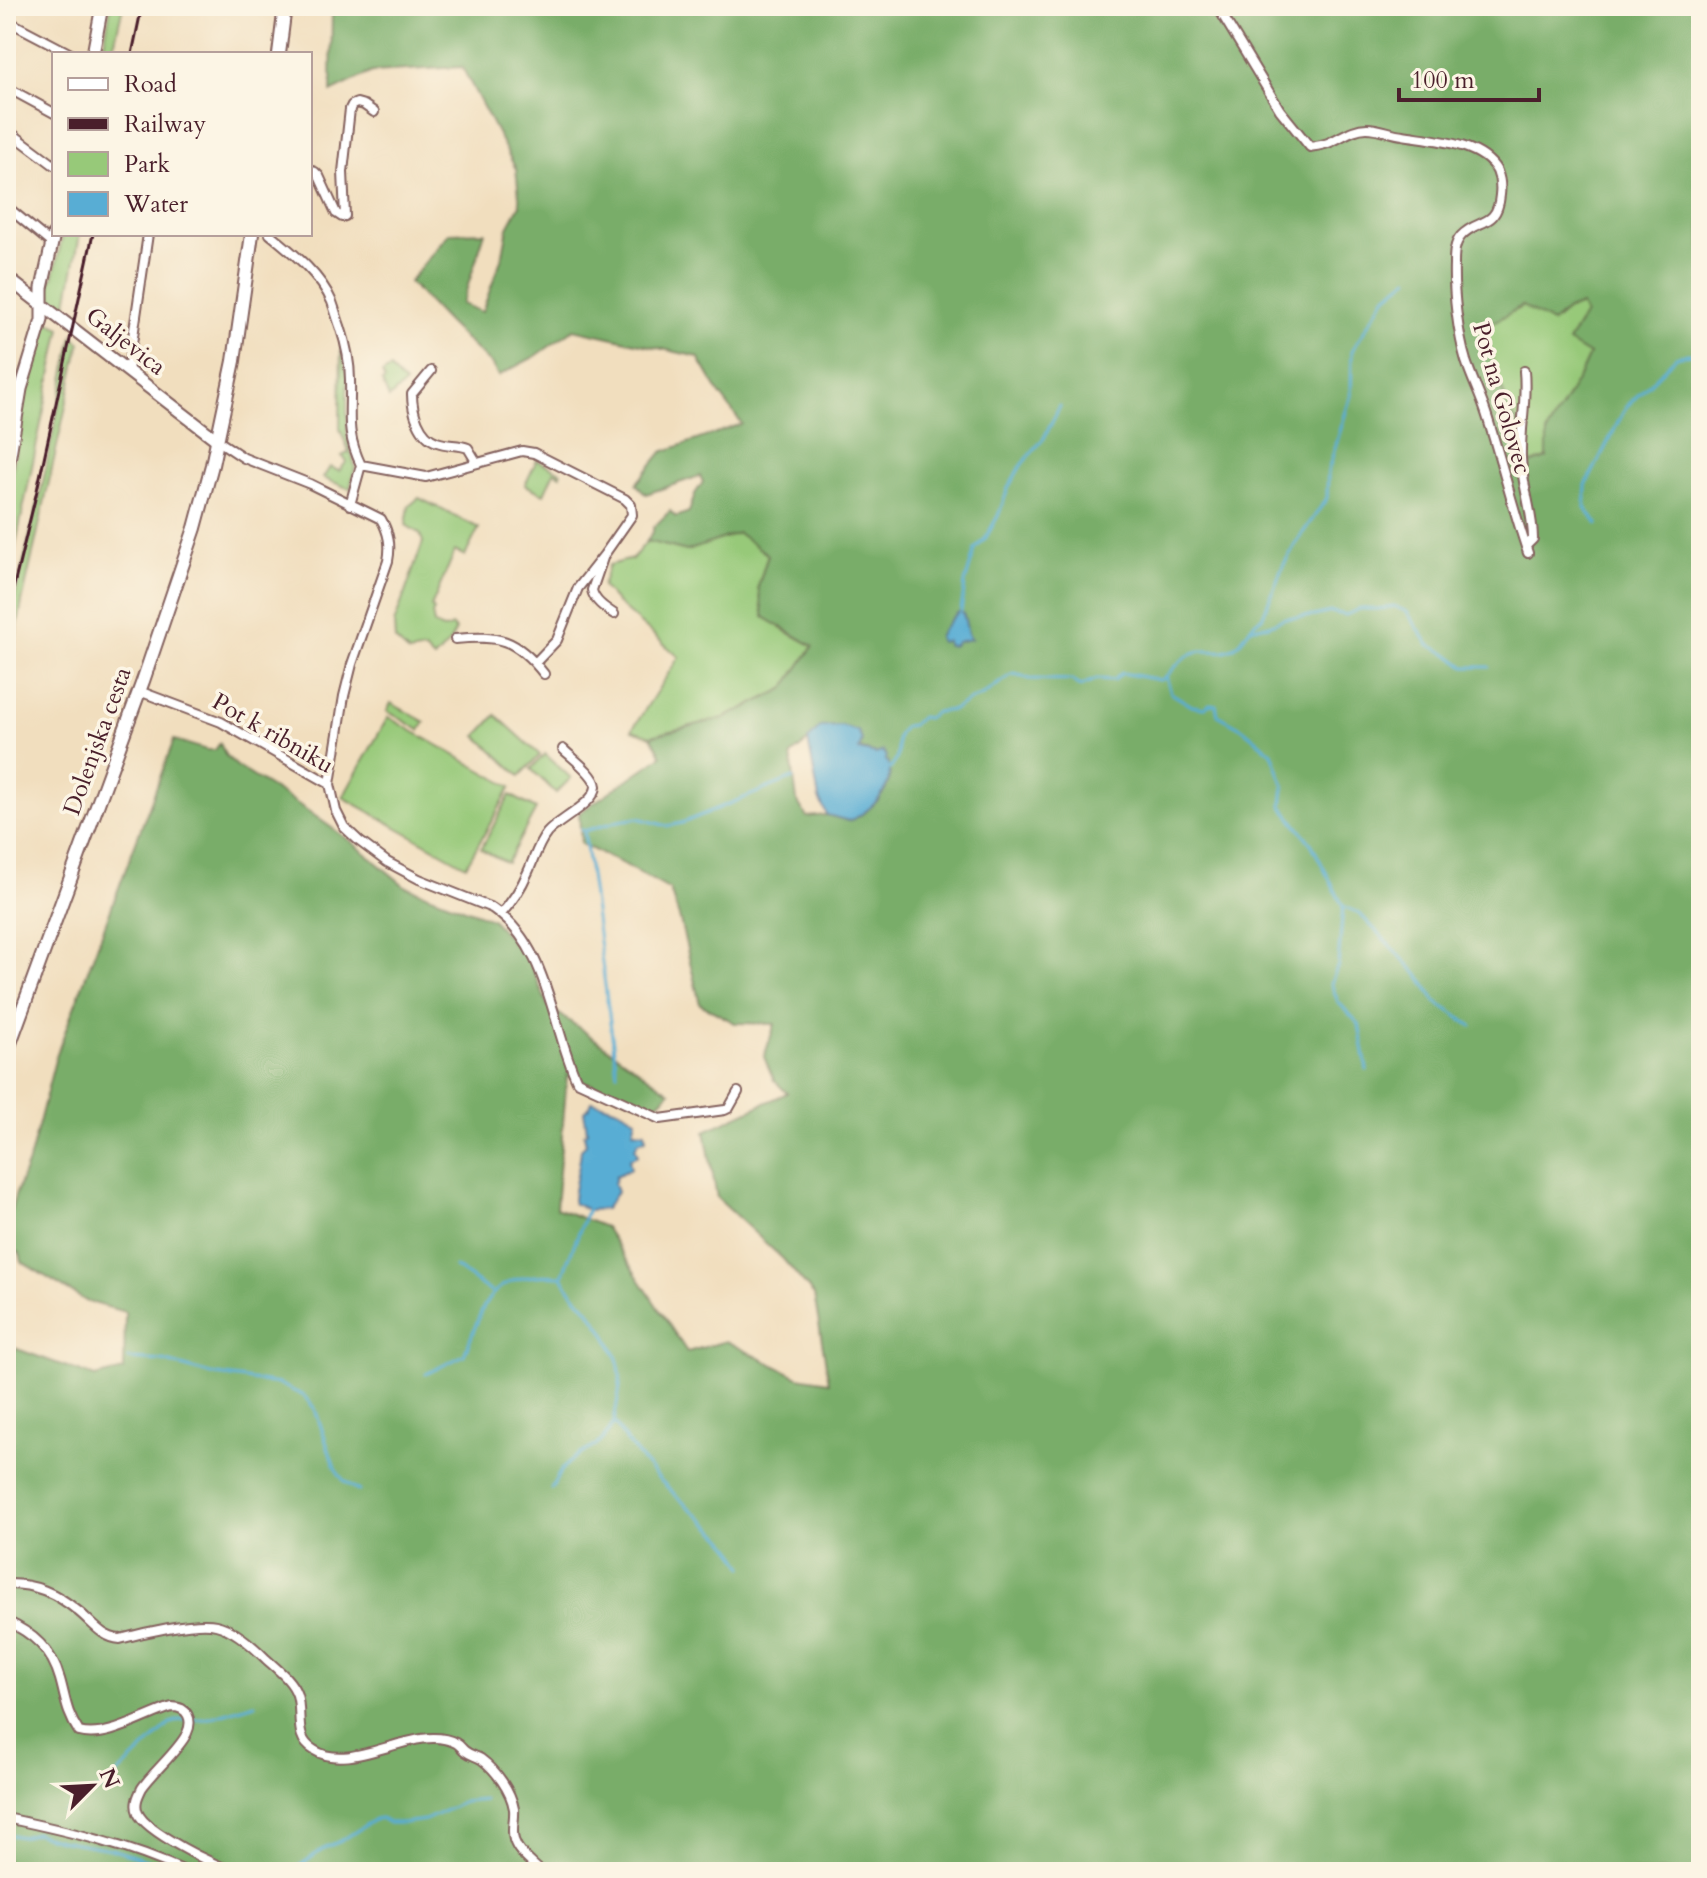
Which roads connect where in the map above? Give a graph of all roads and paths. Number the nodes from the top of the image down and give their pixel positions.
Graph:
1 (102, 6) edge
2 (285, 6) edge
3 (1217, 6) edge
4 (6, 20) edge
5 (67, 52) edge
6 (93, 52) edge
7 (279, 52) edge
8 (6, 87) edge
9 (52, 112) edge
10 (374, 112) dead end
11 (6, 129) edge
12 (52, 164) edge
13 (312, 171) edge
14 (6, 206) edge
15 (148, 236) edge
16 (252, 236) edge
17 (272, 236) edge
18 (53, 239) edge
19 (6, 277) edge
20 (42, 305) junction
21 (128, 371) junction
22 (431, 371) dead end
23 (1524, 371) dead end
24 (217, 440) junction
25 (477, 463) junction
26 (361, 465) junction
27 (6, 478) edge
28 (350, 505) junction
29 (604, 555) junction
30 (614, 614) dead end
31 (455, 639) dead end
32 (535, 663) junction
33 (544, 674) dead end
34 (139, 691) junction
35 (563, 749) dead end
36 (330, 784) junction
37 (501, 914) junction
38 (6, 1054) edge
39 (738, 1092) dead end
40 (6, 1584) edge
41 (6, 1621) edge
42 (6, 1818) edge
43 (187, 1872) edge
44 (236, 1872) edge
45 (541, 1872) edge

1 - 6 street
2 - 7 main road
3 - 23 street, Pot na Golovec
4 - 5 street
8 - 9 street
10 - 13 street
11 - 12 street
14 - 18 street
15 - 21 street
16 - 24 main road, Dolenjska cesta
17 - 26 street
18 - 20 street
19 - 20 street, Galjevica
20 - 21 street, Galjevica
20 - 27 street
21 - 24 street, Galjevica
22 - 25 street
24 - 28 street
24 - 34 main road, Dolenjska cesta
25 - 26 street
25 - 29 street
26 - 28 street
28 - 36 street
29 - 30 street
29 - 32 street
31 - 32 street
32 - 33 street
34 - 36 street, Pot k ribniku
34 - 38 main road, Dolenjska cesta
35 - 37 street
36 - 37 street, Pot k ribniku
37 - 39 street, Pot k ribniku
40 - 45 street
41 - 44 street
42 - 43 street

